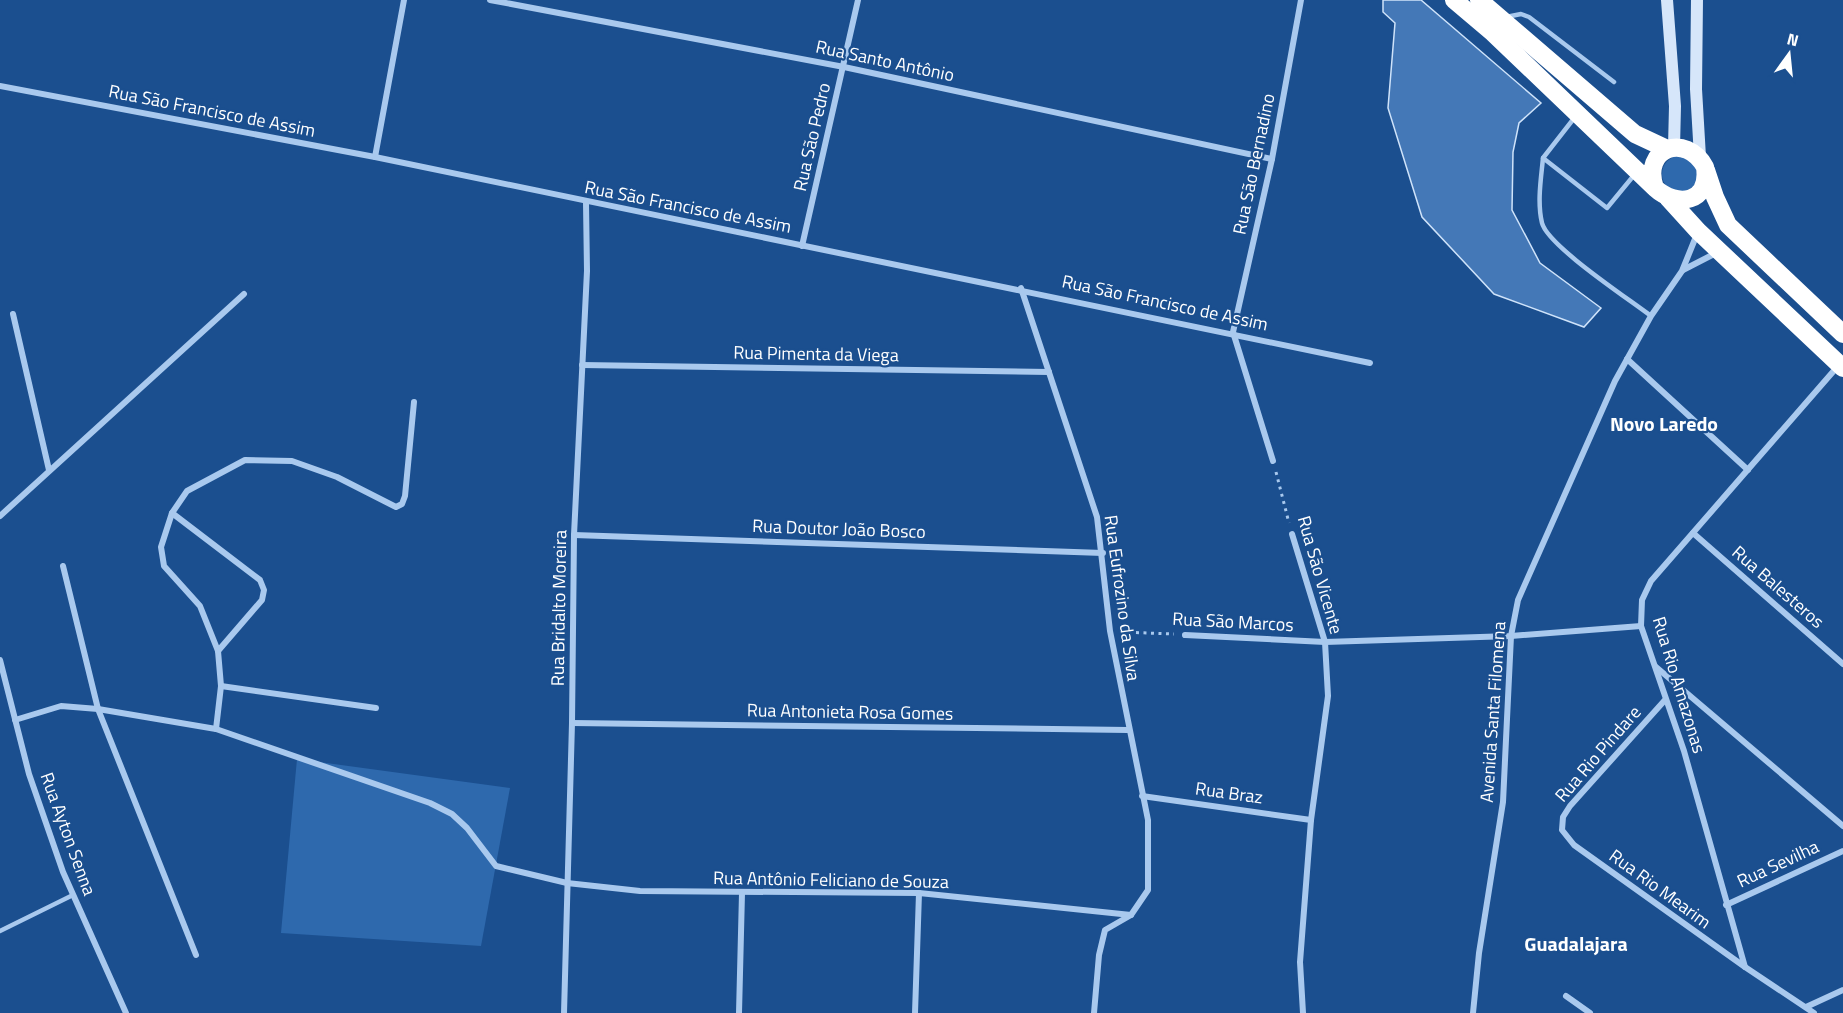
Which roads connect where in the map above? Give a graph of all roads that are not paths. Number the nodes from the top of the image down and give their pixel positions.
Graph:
1 (404, 0) edge
2 (490, 0) edge
3 (858, 0) edge
4 (1301, 0) edge
5 (1454, 0) edge
6 (1479, 0) edge
7 (1667, 0) edge
8 (1697, 0) edge
9 (1501, 19) junction
10 (844, 67) junction
11 (1614, 82) dead end
12 (0, 86) edge
13 (1594, 99) junction
14 (1578, 114) junction
15 (1670, 148) junction
16 (375, 157) junction
17 (1543, 158) junction
18 (1272, 159) junction
19 (1702, 162) junction
20 (1637, 171) junction
21 (1662, 193) junction
22 (586, 202) junction
23 (1698, 231) junction
24 (802, 246) junction
25 (1721, 251) junction
26 (1682, 271) junction
27 (1021, 288) junction
28 (244, 294) dead end
29 (13, 314) dead end
30 (1651, 316) junction
31 (1233, 332) junction
32 (1843, 334) edge
33 (1626, 359) junction
34 (1370, 363) dead end
35 (1842, 364) edge
36 (582, 365) junction
37 (1049, 372) junction
38 (414, 402) dead end
39 (1273, 461) road end
40 (49, 470) junction
41 (1748, 470) junction
42 (172, 513) junction
43 (0, 516) edge
44 (1693, 533) junction
45 (1292, 534) road end
46 (574, 535) junction
47 (1103, 553) junction
48 (63, 566) dead end
49 (1641, 626) junction
50 (1185, 635) road end
51 (1510, 636) junction
52 (1326, 642) junction
53 (218, 651) junction
54 (0, 660) edge
55 (1843, 664) edge
56 (1655, 667) junction
57 (221, 686) junction
58 (1665, 700) junction
59 (98, 708) junction
60 (376, 708) dead end
61 (15, 720) junction
62 (572, 723) junction
63 (216, 729) junction
64 (1128, 730) junction
65 (1142, 796) junction
66 (1311, 820) junction
67 (1843, 826) edge
68 (1563, 830) joint
69 (1843, 851) edge
70 (567, 883) junction
71 (742, 893) junction
72 (919, 893) junction
73 (73, 895) junction
74 (1726, 905) junction
75 (1131, 915) junction
76 (0, 931) edge
77 (196, 955) dead end
78 (1744, 967) junction
79 (1843, 990) edge
80 (1566, 996) dead end
81 (1806, 1007) junction
82 (126, 1013) edge
83 (564, 1013) edge
84 (739, 1013) edge
85 (915, 1013) edge
86 (1094, 1013) edge
87 (1303, 1013) edge
88 (1473, 1013) edge
89 (1590, 1013) edge
90 (1815, 1013) edge

1 - 16 street
2 - 10 street, Rua Santo Antônio
3 - 10 street, Rua São Pedro
4 - 18 street, Rua São Bernadino
5 - 14 highway
6 - 9 highway
7 - 15 street
8 - 19 street
9 - 11 lane
9 - 13 highway
10 - 18 street, Rua Santo Antônio
10 - 24 street, Rua São Pedro
12 - 16 street, Rua São Francisco de Assim
13 - 14 lane
13 - 15 highway
14 - 17 lane
14 - 20 highway
15 - 19 highway
15 - 21 highway
16 - 22 street, Rua São Francisco de Assim
17 - 20 lane
17 - 30 lane
18 - 31 street, Rua São Bernadino
19 - 21 highway
19 - 32 highway
20 - 21 highway
21 - 23 highway
22 - 24 street, Rua São Francisco de Assim
22 - 36 street, Rua Bridalto Moreira
23 - 25 highway
23 - 26 street, Avenida Santa Filomena
24 - 27 street, Rua São Francisco de Assim
25 - 26 street, Avenida Santa Filomena
25 - 35 highway
26 - 30 street, Avenida Santa Filomena
27 - 31 street, Rua São Francisco de Assim
27 - 37 street, Rua Eufrozino da Silva
28 - 40 street
29 - 40 street
30 - 33 street, Avenida Santa Filomena
31 - 34 street, Rua São Francisco de Assim
31 - 39 street
33 - 41 street
33 - 51 street, Avenida Santa Filomena
35 - 41 street, Rua Rio Amazonas
36 - 37 street, Rua Pimenta da Viega
36 - 46 street, Rua Bridalto Moreira
37 - 47 street, Rua Eufrozino da Silva
38 - 42 street
40 - 43 street
41 - 44 street, Rua Rio Amazonas
42 - 53 street
42 - 53 street
44 - 49 street, Rua Rio Amazonas
44 - 55 street, Rua Balesteros
45 - 52 street, Rua São Vicente
46 - 47 street, Rua Doutor João Bosco
46 - 62 street, Rua Bridalto Moreira
47 - 64 street, Rua Eufrozino da Silva
48 - 59 street
49 - 51 street, Rua São Marcos
49 - 56 street, Rua Rio Amazonas
50 - 52 street, Rua São Marcos
51 - 52 street, Rua São Marcos
51 - 88 street, Avenida Santa Filomena
52 - 66 street, Rua São Vicente
53 - 57 street
54 - 61 street, Rua Ayton Senna
56 - 58 street, Rua Rio Amazonas
56 - 67 street
57 - 60 street
57 - 63 street
58 - 68 street, Rua Rio Pindare
58 - 74 street, Rua Rio Amazonas
59 - 61 street, Rua Antônio Feliciano de Souza
59 - 63 street, Rua Antônio Feliciano de Souza
59 - 77 street
61 - 73 street, Rua Ayton Senna
62 - 64 street, Rua Antonieta Rosa Gomes
62 - 70 street, Rua Bridalto Moreira
63 - 70 street, Rua Antônio Feliciano de Souza
64 - 65 street, Rua Eufrozino da Silva
65 - 66 street, Rua Braz
65 - 75 street, Rua Eufrozino da Silva
66 - 87 street, Rua São Vicente
68 - 78 street, Rua Rio Mearim
69 - 74 street, Rua Sevilha
70 - 71 street, Rua Antônio Feliciano de Souza
70 - 83 street, Rua Bridalto Moreira
71 - 72 street, Rua Antônio Feliciano de Souza
71 - 84 street
72 - 75 street, Rua Antônio Feliciano de Souza
72 - 85 street
73 - 76 lane
73 - 82 street, Rua Ayton Senna
74 - 78 street, Rua Rio Amazonas
75 - 86 street
78 - 81 street
79 - 81 street
80 - 89 street
81 - 90 street

